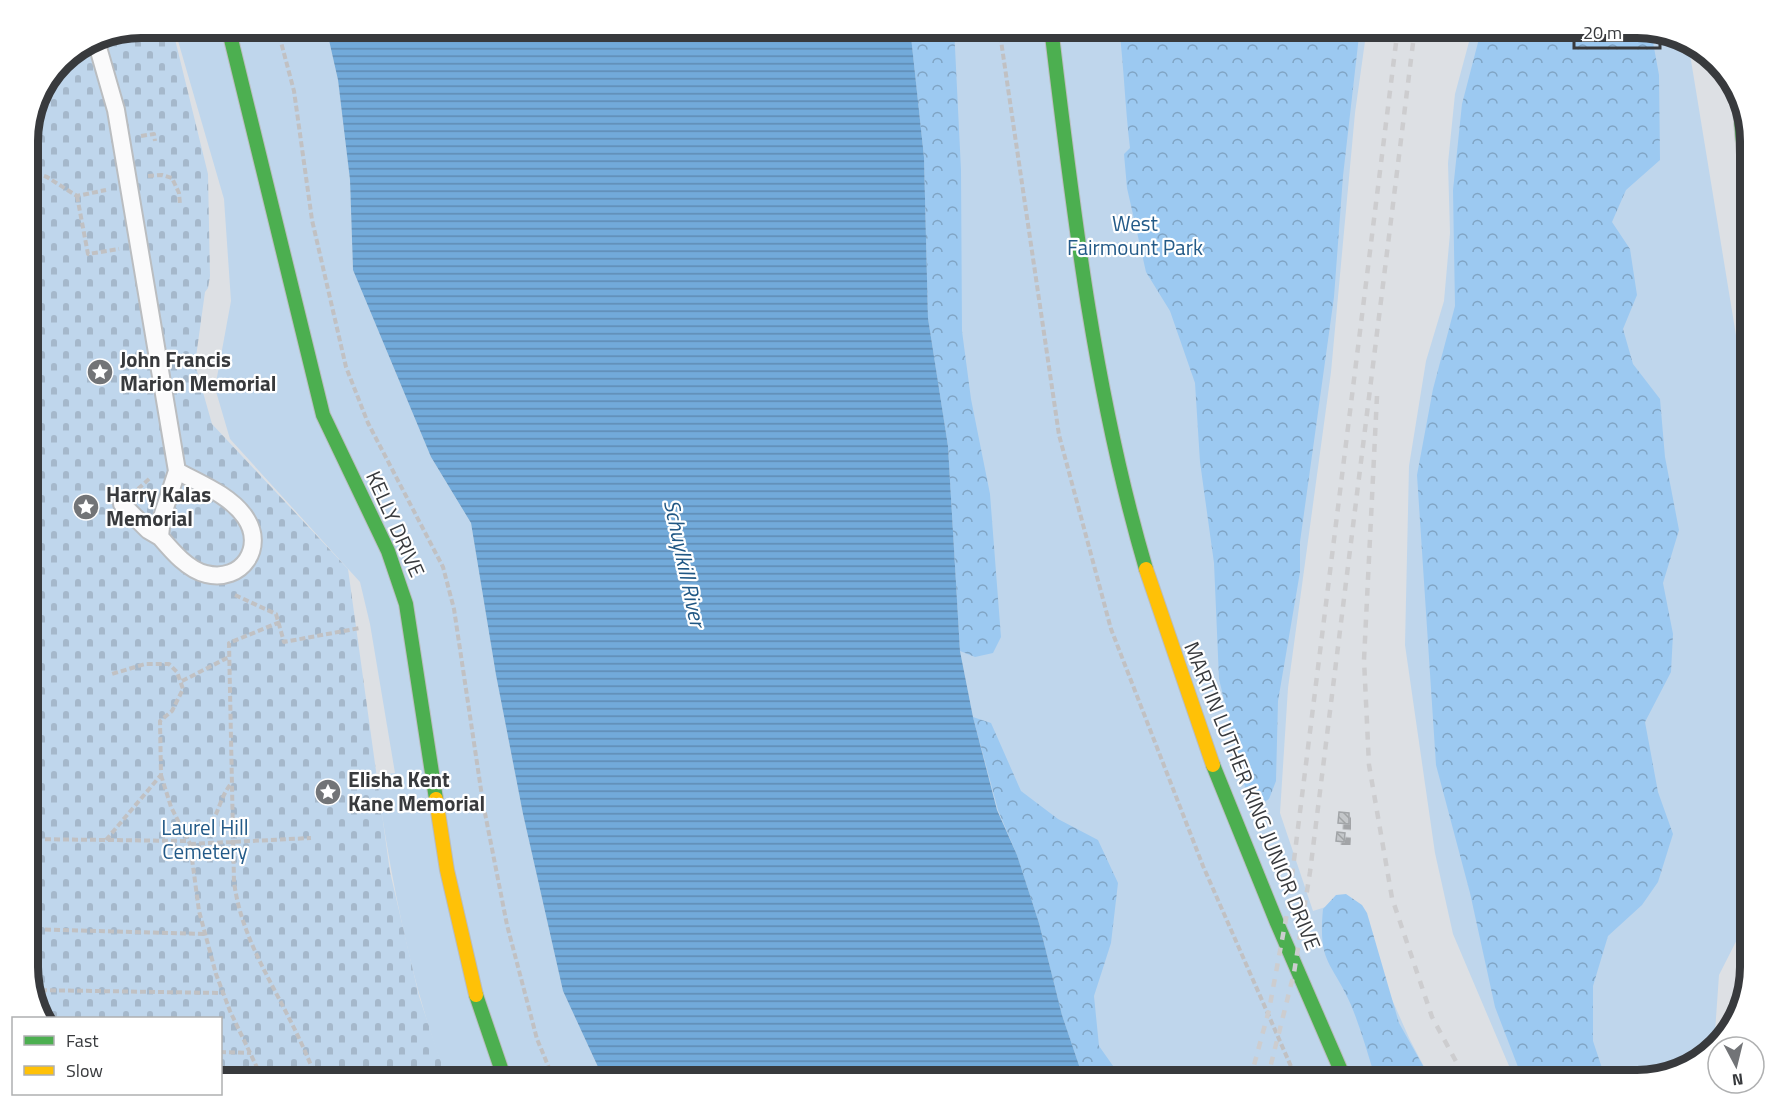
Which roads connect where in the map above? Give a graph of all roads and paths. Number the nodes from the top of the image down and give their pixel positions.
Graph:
1 (231, 38) edge
2 (1052, 38) edge
3 (98, 47) edge
4 (150, 134) dead end
5 (155, 141) dead end
6 (38, 174) edge
7 (140, 178) dead end
8 (112, 189) dead end
9 (77, 196) junction
10 (180, 205) dead end
11 (123, 248) dead end
12 (177, 471) junction
13 (122, 504) dead end
14 (160, 537) junction
15 (208, 575) junction
16 (279, 622) junction
17 (360, 628) dead end
18 (230, 657) junction
19 (112, 674) dead end
20 (182, 681) junction
21 (161, 775) junction
22 (231, 785) junction
23 (186, 832) junction
24 (311, 838) dead end
25 (38, 839) edge
26 (106, 840) junction
27 (190, 842) junction
28 (233, 842) junction
29 (38, 929) edge
30 (204, 934) junction
31 (41, 990) edge
32 (222, 993) junction
33 (222, 1052) edge
34 (251, 1053) junction
35 (259, 1070) edge
36 (313, 1070) edge
37 (501, 1070) edge
38 (1341, 1070) edge

1 - 37 main road, KELLY DRIVE
2 - 38 main road, MARTIN LUTHER KING JUNIOR DRIVE
3 - 12 lane
4 - 5 path
6 - 9 path
7 - 10 path
8 - 9 path
9 - 11 path
12 - 14 lane
12 - 15 lane
13 - 14 lane
14 - 15 lane
15 - 16 path
16 - 17 path
16 - 18 path
18 - 20 path
18 - 22 path
19 - 20 path
20 - 21 path
21 - 23 path
21 - 26 path
22 - 23 path
22 - 28 path
23 - 27 path
24 - 28 path
25 - 26 path
26 - 27 path
27 - 28 path
27 - 30 path
28 - 36 path
29 - 30 path
30 - 32 path
31 - 32 path
32 - 34 path
33 - 34 path
34 - 35 path

